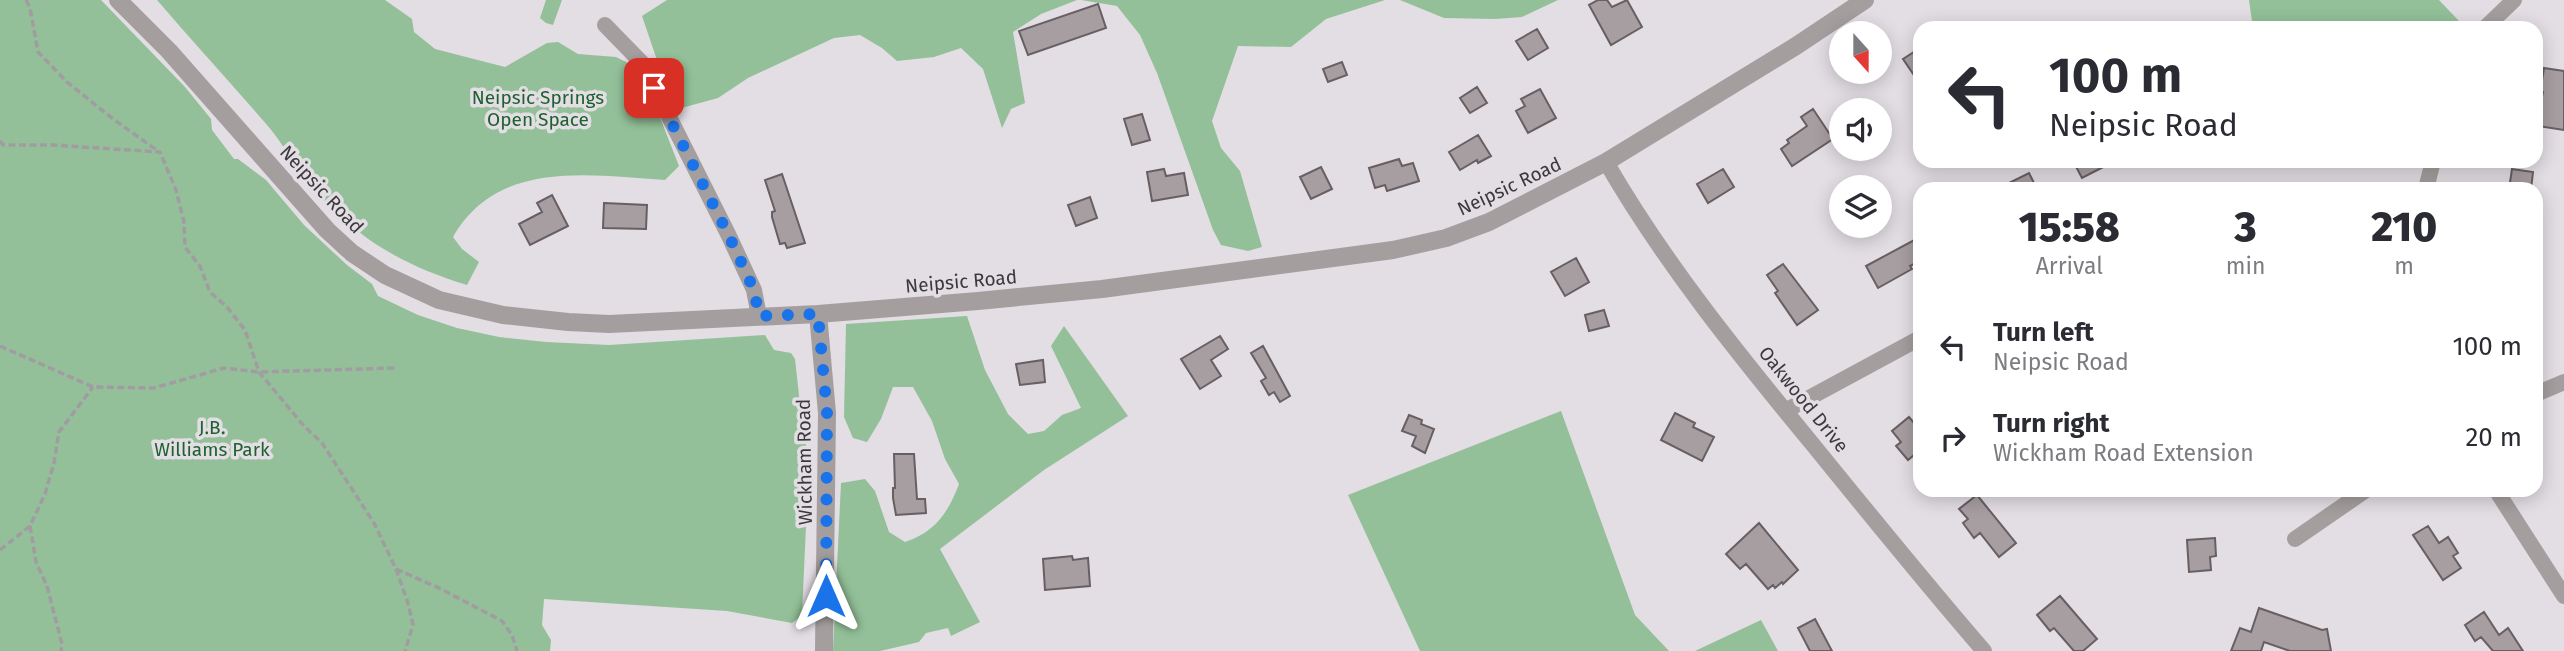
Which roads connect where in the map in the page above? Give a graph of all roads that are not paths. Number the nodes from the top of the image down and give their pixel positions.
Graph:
1 (118, 0) edge
2 (1865, 0) edge
3 (2514, 0) edge
4 (2493, 21) edge
5 (604, 26) dead end
6 (1606, 162) junction
7 (818, 314) junction
8 (759, 316) junction
9 (1913, 342) edge
10 (2564, 382) edge
11 (2543, 391) edge
12 (1785, 411) junction
13 (2356, 497) edge
14 (2500, 497) edge
15 (2295, 538) dead end
16 (2564, 596) edge
17 (824, 651) edge
18 (1984, 651) edge

1 - 8 street, Neipsic Road
2 - 6 street, Neipsic Road
3 - 4 street
5 - 8 street
6 - 7 street, Neipsic Road
6 - 12 street, Oakwood Drive
7 - 8 street, Neipsic Road
7 - 17 street, Wickham Road
9 - 12 street
10 - 11 street
12 - 18 street, Oakwood Drive
13 - 15 street
14 - 16 street

